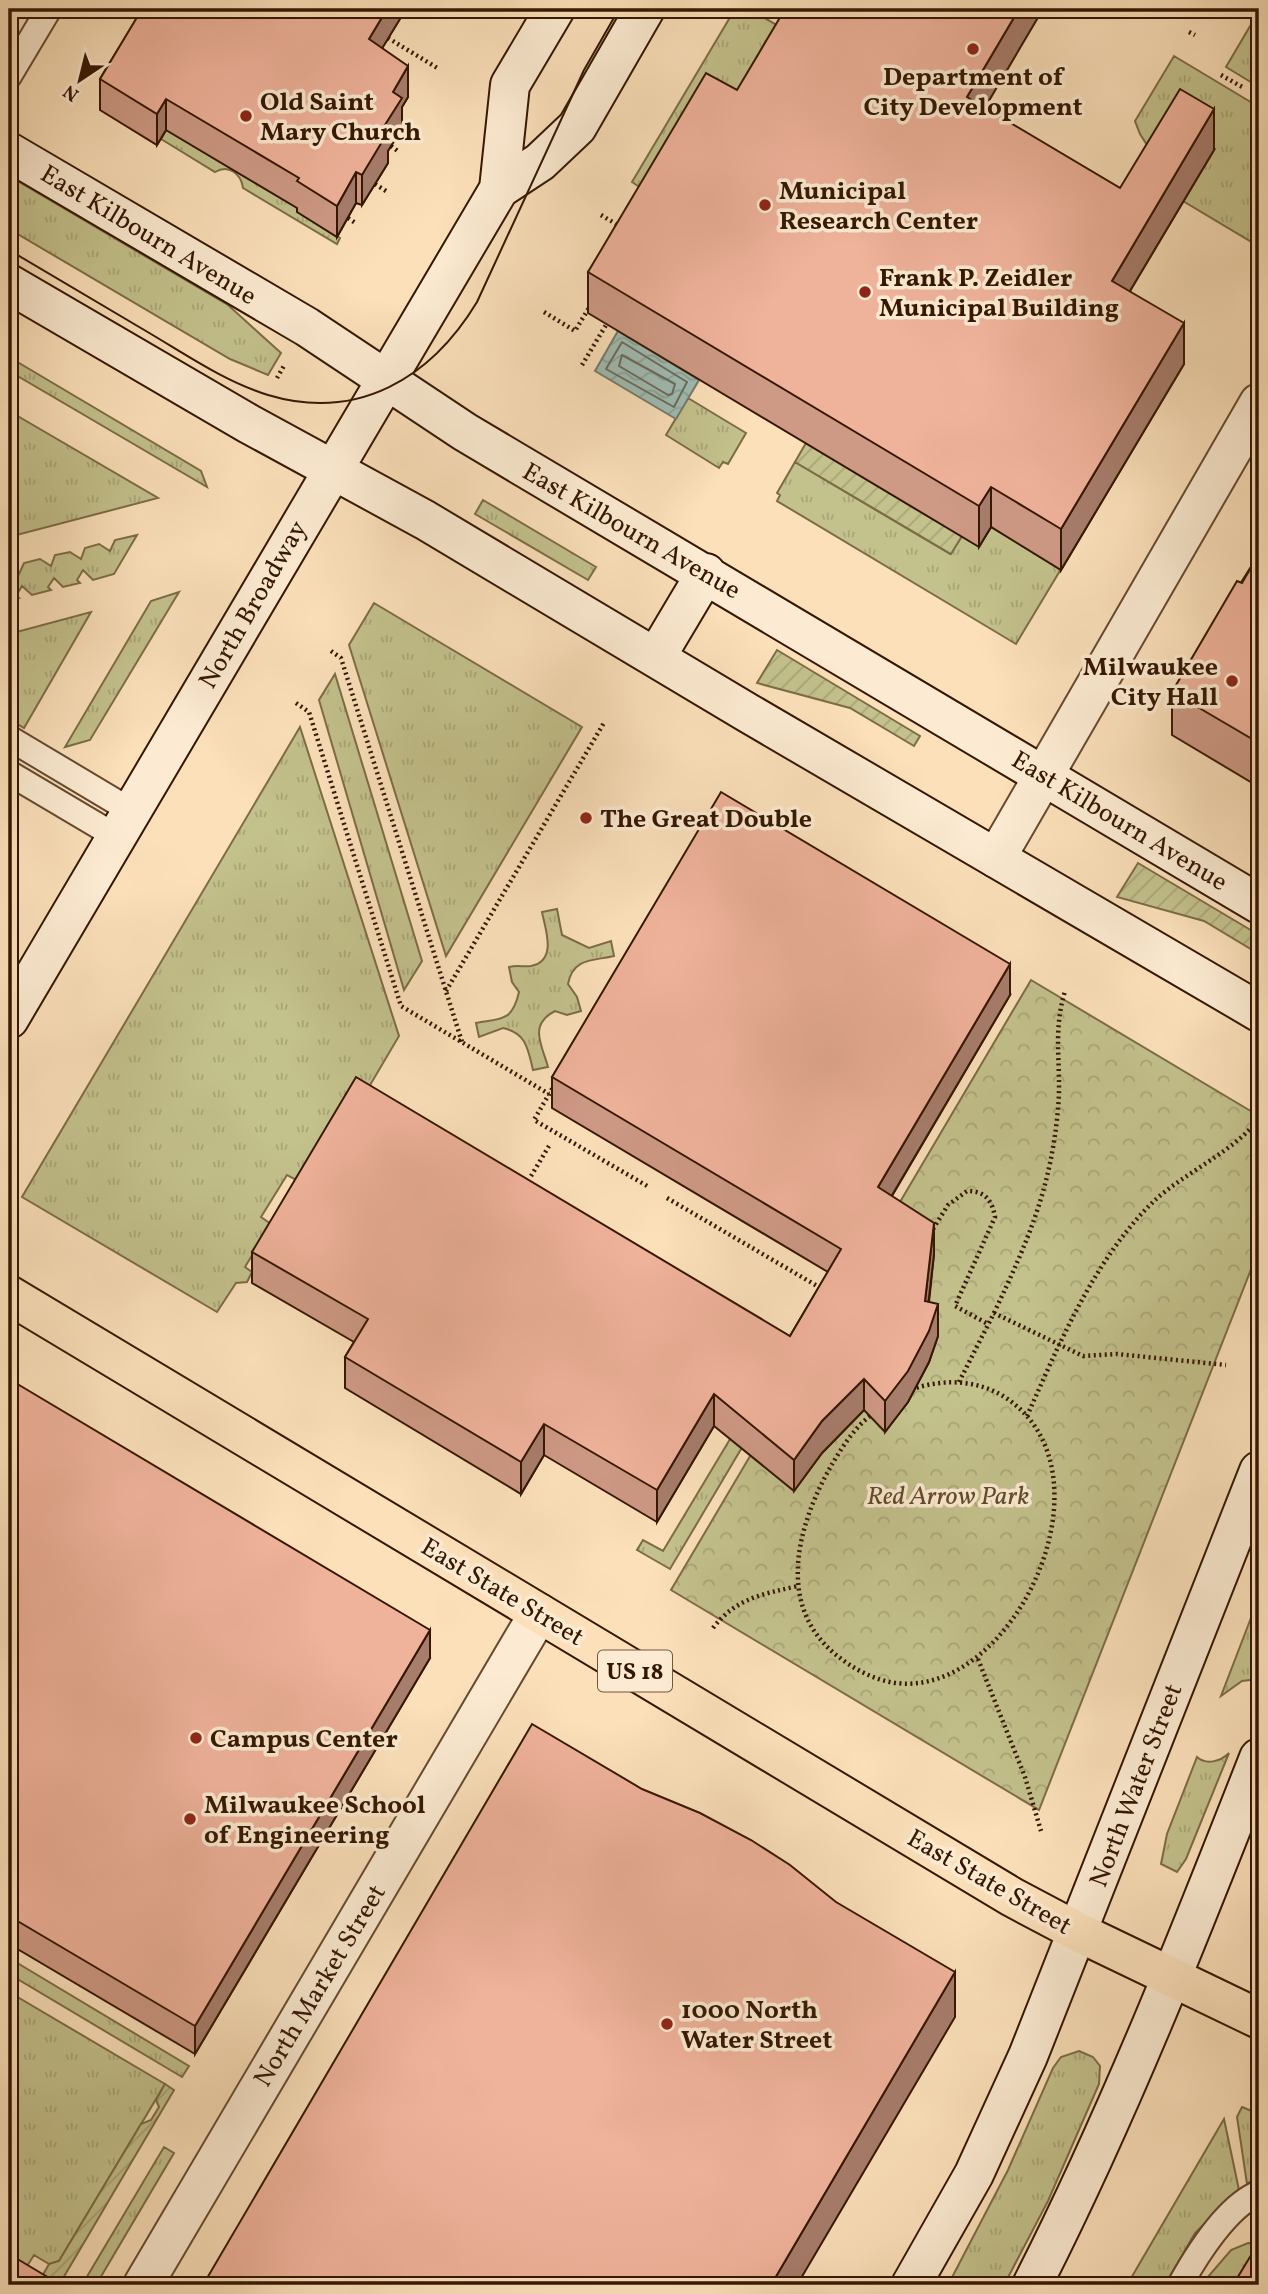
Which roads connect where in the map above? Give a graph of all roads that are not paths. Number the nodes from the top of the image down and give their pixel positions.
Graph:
1 (49, 9) edge
2 (555, 9) edge
3 (645, 9) edge
4 (9, 76) edge
5 (9, 152) edge
6 (499, 189) junction
7 (9, 284) edge
8 (386, 379) junction
9 (1259, 403) edge
10 (332, 468) junction
11 (706, 573) junction
12 (656, 657) junction
13 (9, 738) edge
14 (9, 773) edge
15 (1044, 773) junction
16 (125, 824) junction
17 (996, 858) junction
18 (1259, 904) edge
19 (1259, 1012) edge
20 (9, 1019) edge
21 (9, 1295) edge
22 (1259, 1471) edge
23 (539, 1614) junction
24 (1259, 1758) edge
25 (1077, 1932) junction
26 (1172, 1977) junction
27 (1259, 2019) edge
28 (1259, 2193) edge
29 (143, 2285) edge
30 (911, 2285) edge
31 (1032, 2285) edge
32 (1180, 2285) edge

1 - 4 lane
2 - 6 street, North Broadway
3 - 6 street, North Broadway
5 - 8 street, East Kilbourn Avenue
6 - 8 street, North Broadway
7 - 10 street
8 - 10 street, North Broadway
8 - 11 street, East Kilbourn Avenue
9 - 15 street
10 - 12 street
10 - 16 street, North Broadway
11 - 12 street
11 - 15 street, East Kilbourn Avenue
12 - 17 street
13 - 16 lane
14 - 16 lane
15 - 17 street
15 - 18 street, East Kilbourn Avenue
16 - 20 street, North Broadway
17 - 19 street
21 - 23 main road, East State Street / US 18
22 - 25 street, North Water Street
23 - 25 main road, East State Street / US 18
23 - 29 street, North Market Street
24 - 26 street
25 - 26 main road, East State Street / US 18
25 - 30 street, North Water Street
26 - 27 main road, East State Street / US 18
26 - 31 street
28 - 32 lane

